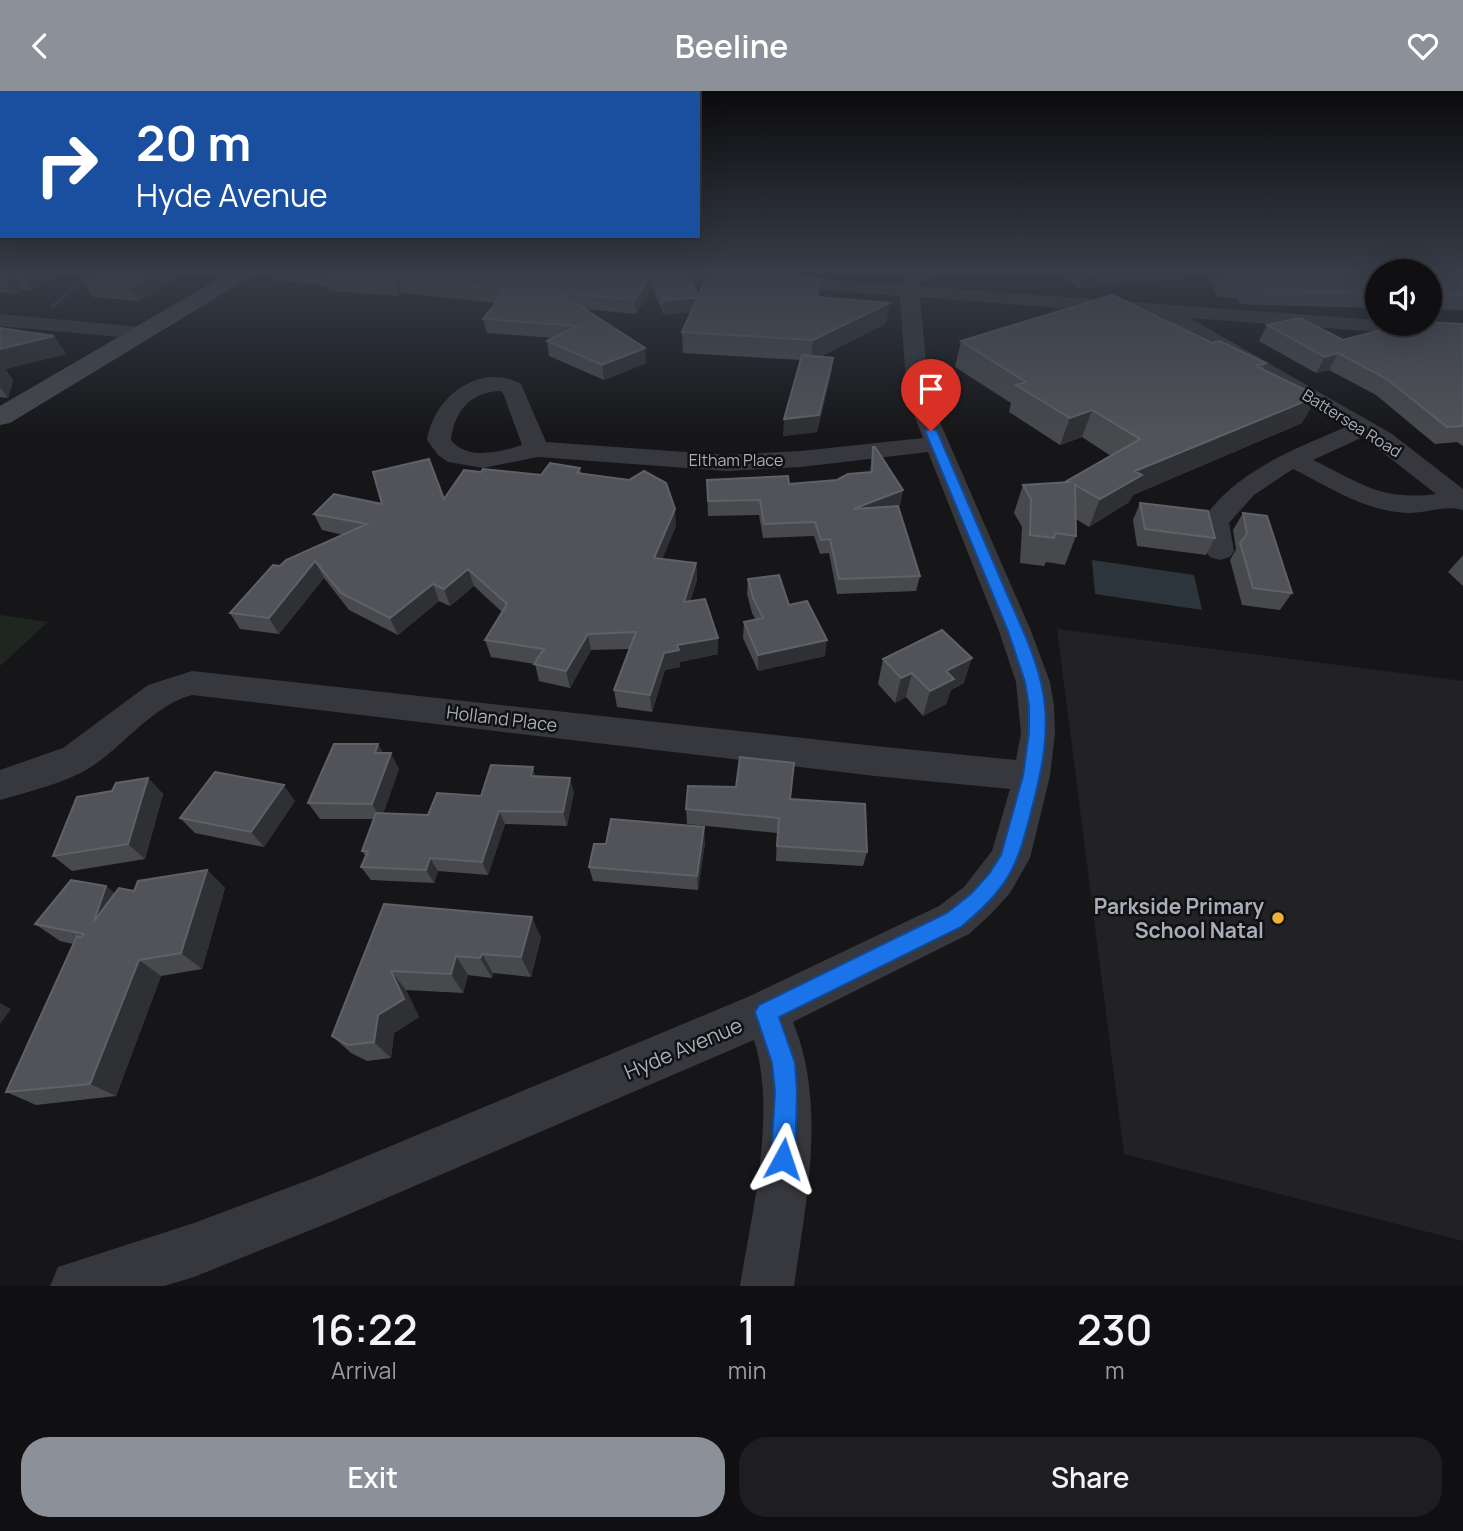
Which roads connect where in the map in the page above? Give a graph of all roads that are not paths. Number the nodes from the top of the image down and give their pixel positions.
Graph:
1 (52, 325) edge
2 (155, 325) edge
3 (916, 325) edge
4 (1188, 325) edge
5 (1364, 325) edge
6 (1463, 332) edge
7 (141, 333) junction
8 (0, 417) edge
9 (1364, 428) junction
10 (936, 444) junction
11 (536, 449) dead end
12 (1294, 460) junction
13 (1461, 501) edge
14 (1220, 551) dead end
15 (1032, 776) junction
16 (0, 785) edge
17 (766, 1012) junction
18 (77, 1286) edge
19 (767, 1286) edge

1 - 7 street
2 - 7 street
3 - 10 street, Hyde Avenue
4 - 9 street, Battersea Road
5 - 6 street
7 - 8 street
9 - 12 street
9 - 13 street, Battersea Road
10 - 11 street, Eltham Place
10 - 15 street, Hyde Avenue
12 - 13 street
12 - 14 street
15 - 16 street, Holland Place
15 - 17 street, Hyde Avenue
17 - 18 street, Hyde Avenue
17 - 19 street

